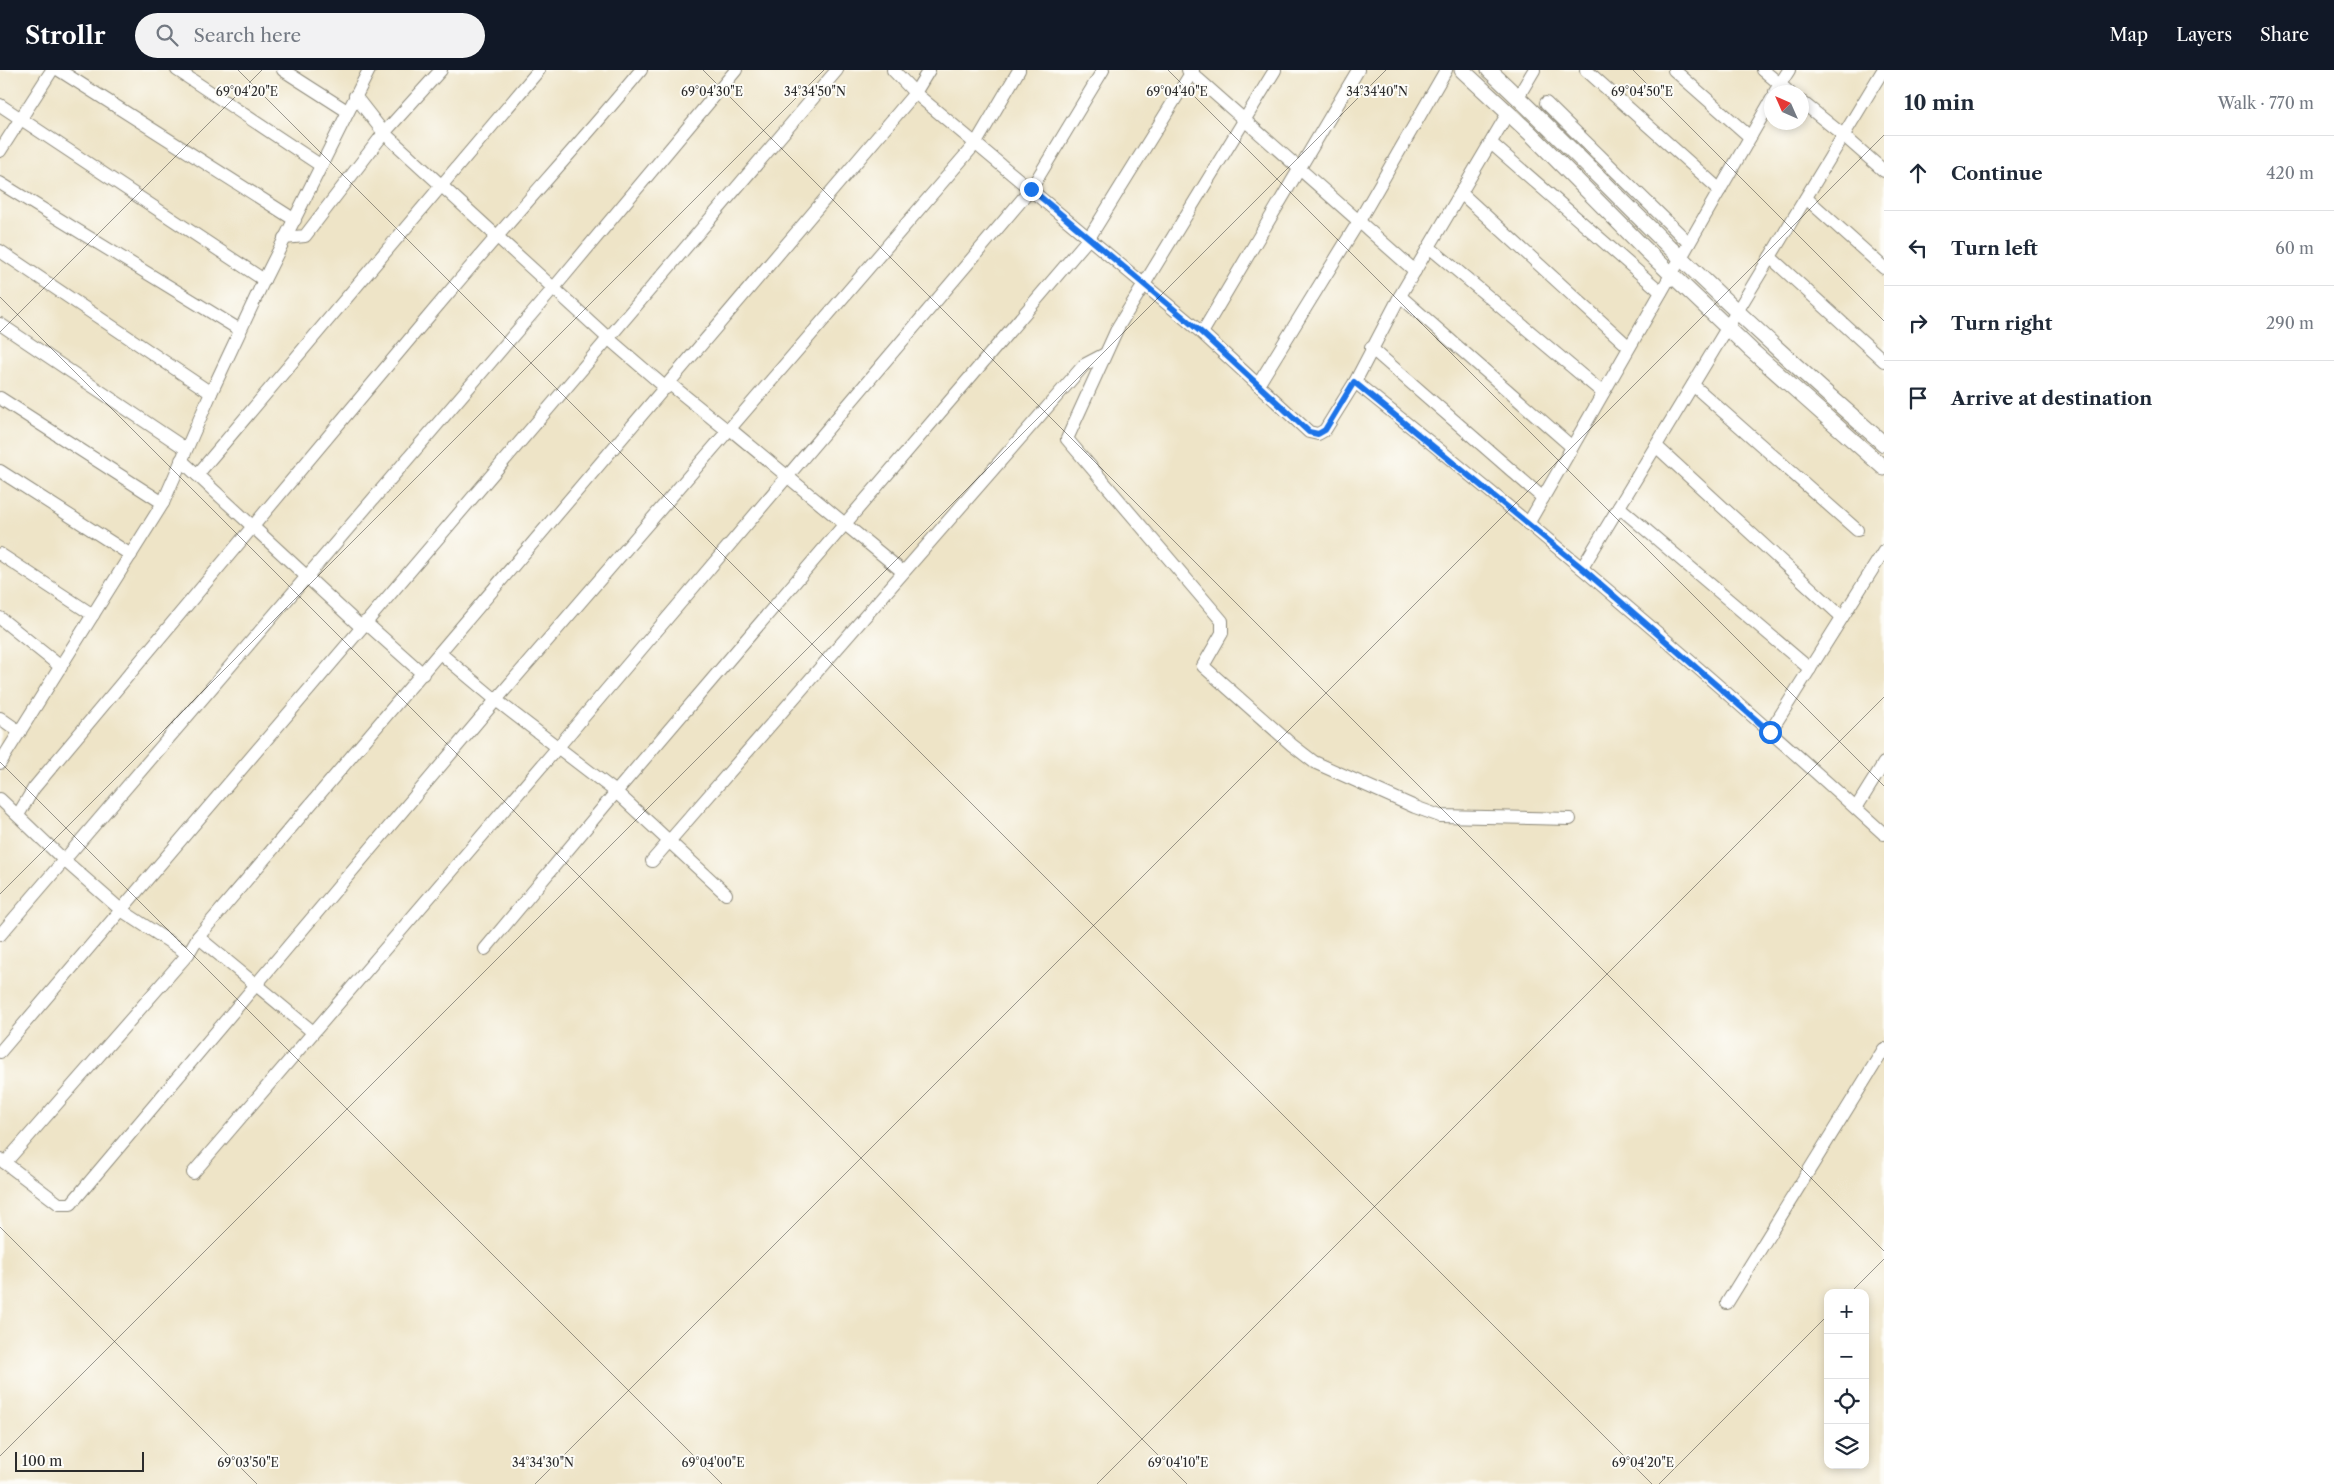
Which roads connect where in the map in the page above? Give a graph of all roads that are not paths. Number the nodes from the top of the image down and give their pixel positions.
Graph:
1 (52, 70) edge
2 (59, 70) edge
3 (177, 70) edge
4 (283, 70) edge
5 (369, 70) edge
6 (441, 70) edge
7 (539, 70) edge
8 (641, 70) edge
9 (736, 70) edge
10 (837, 70) edge
11 (893, 70) edge
12 (929, 70) edge
13 (1019, 70) edge
14 (1103, 70) edge
15 (1275, 70) edge
16 (1358, 70) edge
17 (1446, 70) edge
18 (1462, 70) edge
19 (1489, 70) edge
20 (1534, 70) edge
21 (1586, 70) edge
22 (1674, 70) edge
23 (1763, 70) edge
24 (1790, 70) edge
25 (1191, 71) edge
26 (1882, 74) edge
27 (1776, 85) edge
28 (1783, 85) edge
29 (915, 93) junction
30 (355, 96) junction
31 (1518, 97) junction
32 (1546, 103) dead end
33 (0, 105) edge
34 (1809, 108) edge
35 (347, 111) junction
36 (1508, 113) junction
37 (1764, 113) edge
38 (22, 119) junction
39 (1246, 121) junction
40 (384, 133) junction
41 (1843, 135) junction
42 (1750, 137) junction
43 (976, 143) junction
44 (1490, 143) junction
45 (0, 151) edge
46 (320, 165) junction
47 (1301, 170) junction
48 (1884, 171) edge
49 (0, 183) edge
50 (441, 185) junction
51 (1031, 189) junction
52 (1720, 190) junction
53 (1461, 193) junction
54 (1806, 198) junction
55 (296, 220) junction
56 (1359, 221) junction
57 (497, 236) junction
58 (284, 238) junction
59 (1089, 238) junction
60 (1690, 243) junction
61 (1429, 247) junction
62 (0, 251) edge
63 (1770, 257) junction
64 (1681, 258) junction
65 (1884, 268) edge
66 (1415, 271) junction
67 (1672, 274) junction
68 (264, 280) junction
69 (1144, 286) junction
70 (553, 288) junction
71 (1661, 292) junction
72 (1400, 296) junction
73 (1737, 312) junction
74 (0, 324) edge
75 (1728, 328) junction
76 (240, 330) junction
77 (1202, 333) junction
78 (609, 339) junction
79 (1629, 347) junction
80 (1372, 348) junction
81 (1105, 354) junction
82 (1884, 361) edge
83 (1354, 382) junction
84 (1693, 384) junction
85 (668, 386) junction
86 (1258, 386) junction
87 (211, 393) junction
88 (1603, 393) junction
89 (0, 398) edge
90 (729, 430) junction
91 (1884, 444) edge
92 (1656, 446) junction
93 (1572, 447) junction
94 (184, 455) junction
95 (1884, 468) edge
96 (0, 471) edge
97 (197, 475) junction
98 (788, 476) junction
99 (1542, 498) junction
100 (163, 503) junction
101 (1619, 507) junction
102 (252, 524) junction
103 (1528, 524) junction
104 (845, 526) junction
105 (1857, 530) dead end
106 (1884, 551) edge
107 (0, 554) edge
108 (131, 555) junction
109 (1582, 568) junction
110 (903, 572) junction
111 (308, 576) junction
112 (93, 615) junction
113 (1842, 617) junction
114 (0, 618) edge
115 (363, 625) junction
116 (440, 654) junction
117 (61, 667) junction
118 (1810, 669) junction
119 (423, 674) junction
120 (496, 700) junction
121 (0, 718) edge
122 (20, 732) junction
123 (1770, 732) junction
124 (558, 747) junction
125 (0, 763) edge
126 (1884, 763) edge
127 (616, 792) junction
128 (0, 799) edge
129 (1856, 808) junction
130 (18, 815) junction
131 (1570, 819) dead end
132 (1884, 834) edge
133 (670, 840) junction
134 (64, 860) junction
135 (652, 861) dead end
136 (726, 894) dead end
137 (121, 910) junction
138 (0, 936) edge
139 (198, 937) junction
140 (485, 949) dead end
141 (188, 954) junction
142 (256, 984) junction
143 (314, 1032) junction
144 (1884, 1049) edge
145 (0, 1052) edge
146 (2, 1161) edge
147 (193, 1173) dead end
148 (1727, 1303) dead end

1 - 38 street
2 - 55 street
3 - 46 street
4 - 35 street
5 - 30 street
6 - 40 street
7 - 50 street
8 - 57 street
9 - 70 street
10 - 78 street
11 - 29 street
12 - 29 street
13 - 43 street
14 - 51 street
15 - 39 street
16 - 47 street
17 - 56 street
18 - 36 main road
19 - 31 main road
20 - 31 street
21 - 52 street
22 - 42 street
23 - 27 street
24 - 28 street
25 - 39 street
25 - 59 street
26 - 41 street
29 - 43 street
29 - 85 street
30 - 35 street
30 - 40 street
31 - 64 main road
32 - 60 street
33 - 38 street
34 - 41 street
35 - 46 street
36 - 44 street
36 - 67 main road
37 - 42 street
38 - 45 street
38 - 68 street
39 - 47 street
39 - 69 street
40 - 50 street
40 - 58 street
41 - 48 street
41 - 54 street
42 - 52 street
43 - 51 street
43 - 90 street
44 - 53 street
44 - 71 street
46 - 55 street
47 - 56 street
47 - 77 street
49 - 76 street
50 - 57 street
50 - 97 street
51 - 59 street
51 - 98 street
52 - 60 street
53 - 61 street
53 - 79 street
54 - 63 street
54 - 65 street
55 - 58 street
56 - 66 street
56 - 86 street
57 - 70 street
57 - 102 street
58 - 68 street
59 - 69 street
59 - 104 street
60 - 64 street
61 - 66 street
61 - 88 street
62 - 87 street
63 - 73 street
63 - 82 street
64 - 67 street
64 - 73 main road
66 - 72 street
67 - 71 street
67 - 75 main road
68 - 76 street
69 - 77 street
69 - 81 street
70 - 78 street
70 - 111 street
71 - 79 street
72 - 80 street
72 - 93 street
73 - 75 street
73 - 91 main road
74 - 94 street
75 - 84 street
75 - 95 main road
76 - 87 street
77 - 86 street
78 - 85 street
78 - 115 street
79 - 88 street
80 - 83 street
80 - 99 street
81 - 110 street
81 - 131 street
83 - 86 street
83 - 103 street
84 - 92 street
84 - 105 street
85 - 90 street
85 - 116 street
87 - 94 street
88 - 93 street
89 - 100 street
90 - 98 street
90 - 120 street
92 - 101 street
92 - 113 street
93 - 99 street
94 - 97 street
94 - 100 street
96 - 108 street
97 - 102 street
98 - 104 street
98 - 124 street
99 - 103 street
100 - 108 street
101 - 109 street
101 - 118 street
102 - 111 street
102 - 130 street
103 - 109 street
104 - 110 street
104 - 127 street
106 - 113 street
107 - 112 street
108 - 112 street
109 - 123 street
110 - 133 street
111 - 115 street
111 - 134 street
112 - 117 street
113 - 118 street
114 - 117 street
115 - 119 street
115 - 137 street
116 - 119 street
116 - 120 street
117 - 122 street
118 - 123 street
119 - 139 street
120 - 124 street
120 - 142 street
121 - 122 street
122 - 125 street
123 - 129 street
124 - 127 street
124 - 143 street
126 - 129 street
127 - 133 street
127 - 140 street
128 - 130 street
129 - 132 street
130 - 134 street
133 - 135 street
133 - 136 street
134 - 137 street
134 - 138 street
137 - 141 street
137 - 145 street
139 - 141 street
139 - 142 street
141 - 146 street
142 - 143 street
142 - 146 street
143 - 147 street
144 - 148 street

